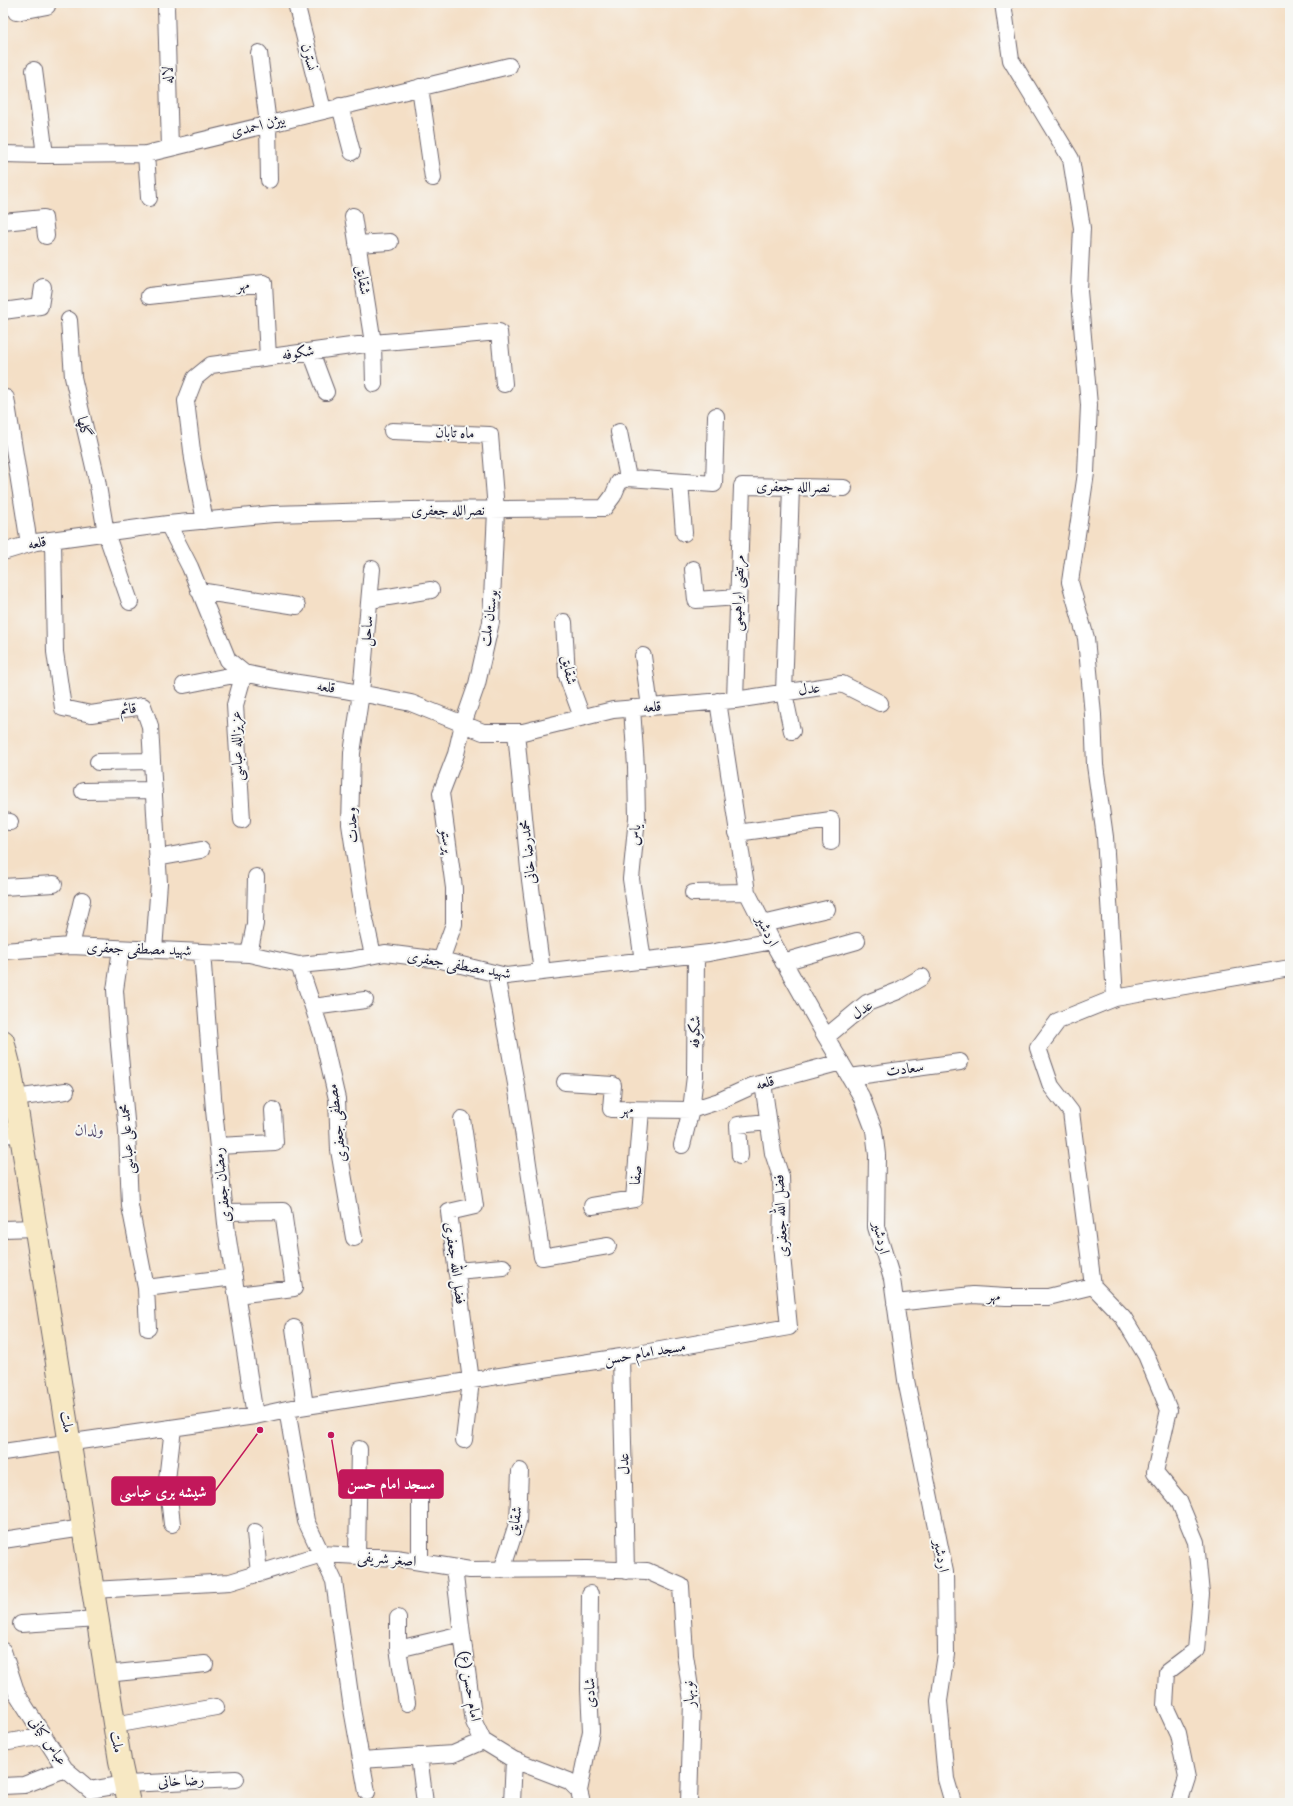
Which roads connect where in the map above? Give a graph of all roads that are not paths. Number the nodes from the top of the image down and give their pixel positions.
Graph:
1 (16, 3) edge
2 (167, 3) edge
3 (296, 3) edge
4 (1003, 3) edge
5 (47, 6) dead end
6 (259, 53) dead end
7 (509, 66) dead end
8 (34, 70) dead end
9 (420, 87) junction
10 (340, 106) junction
11 (323, 110) junction
12 (268, 124) junction
13 (170, 148) junction
14 (352, 152) dead end
15 (3, 154) edge
16 (146, 154) junction
17 (45, 155) junction
18 (433, 178) dead end
19 (269, 180) dead end
20 (149, 198) dead end
21 (353, 216) dead end
22 (3, 222) edge
23 (46, 236) dead end
24 (390, 242) dead end
25 (357, 244) junction
26 (43, 287) dead end
27 (149, 296) dead end
28 (3, 311) edge
29 (69, 320) dead end
30 (373, 343) junction
31 (311, 352) junction
32 (268, 357) junction
33 (374, 384) dead end
34 (504, 384) dead end
35 (326, 392) dead end
36 (6, 398) dead end
37 (716, 416) dead end
38 (392, 431) dead end
39 (619, 432) dead end
40 (628, 478) junction
41 (680, 482) junction
42 (742, 486) joint
43 (791, 487) junction
44 (844, 488) dead end
45 (496, 510) junction
46 (205, 521) junction
47 (168, 524) junction
48 (106, 533) junction
49 (684, 533) dead end
50 (52, 540) junction
51 (29, 544) junction
52 (3, 552) edge
53 (693, 568) dead end
54 (372, 569) dead end
55 (431, 590) dead end
56 (199, 591) junction
57 (738, 597) junction
58 (370, 600) junction
59 (130, 602) dead end
60 (297, 606) dead end
61 (564, 622) dead end
62 (643, 656) dead end
63 (244, 673) junction
64 (184, 685) dead end
65 (361, 693) junction
66 (784, 693) junction
67 (735, 700) junction
68 (718, 701) junction
69 (880, 703) dead end
70 (650, 707) junction
71 (632, 708) junction
72 (582, 717) junction
73 (462, 724) junction
74 (792, 731) dead end
75 (516, 732) junction
76 (152, 761) junction
77 (98, 762) dead end
78 (154, 790) junction
79 (83, 791) dead end
80 (242, 820) dead end
81 (737, 832) junction
82 (831, 842) dead end
83 (201, 850) dead end
84 (157, 858) junction
85 (256, 877) dead end
86 (54, 884) dead end
87 (3, 887) edge
88 (747, 892) junction
89 (693, 893) dead end
90 (82, 900) dead end
91 (827, 909) dead end
92 (763, 924) junction
93 (772, 941) junction
94 (857, 941) dead end
95 (70, 946) junction
96 (121, 948) junction
97 (154, 950) junction
98 (3, 951) edge
99 (202, 952) junction
100 (249, 954) junction
101 (373, 955) junction
102 (696, 955) junction
103 (441, 960) junction
104 (643, 961) junction
105 (783, 962) junction
106 (299, 965) junction
107 (1290, 968) edge
108 (542, 972) junction
109 (496, 974) junction
110 (922, 977) dead end
111 (1115, 998) junction
112 (365, 1000) dead end
113 (313, 1007) junction
114 (826, 1037) junction
115 (3, 1041) edge
116 (841, 1062) junction
117 (960, 1062) dead end
118 (7, 1072) edge
119 (850, 1077) junction
120 (564, 1082) dead end
121 (762, 1083) junction
122 (66, 1090) dead end
123 (15, 1098) junction
124 (273, 1110) dead end
125 (641, 1110) junction
126 (691, 1110) junction
127 (462, 1119) dead end
128 (768, 1122) junction
129 (12, 1134) edge
130 (682, 1145) dead end
131 (218, 1146) junction
132 (740, 1156) dead end
133 (592, 1206) dead end
134 (224, 1212) junction
135 (36, 1228) junction
136 (3, 1229) edge
137 (354, 1238) dead end
138 (608, 1246) dead end
139 (503, 1267) dead end
140 (456, 1271) junction
141 (234, 1277) junction
142 (1093, 1286) junction
143 (146, 1288) junction
144 (237, 1295) junction
145 (895, 1303) junction
146 (789, 1327) joint
147 (148, 1328) dead end
148 (294, 1328) dead end
149 (621, 1357) junction
150 (471, 1381) junction
151 (306, 1406) junction
152 (287, 1409) junction
153 (255, 1416) junction
154 (173, 1428) junction
155 (464, 1440) dead end
156 (70, 1444) junction
157 (359, 1449) dead end
158 (3, 1452) edge
159 (520, 1471) dead end
160 (420, 1494) dead end
161 (172, 1524) dead end
162 (83, 1528) junction
163 (255, 1532) dead end
164 (3, 1540) edge
165 (322, 1554) junction
166 (358, 1556) junction
167 (420, 1562) junction
168 (454, 1568) junction
169 (502, 1570) junction
170 (626, 1571) junction
171 (259, 1574) junction
172 (681, 1586) joint
173 (93, 1590) junction
174 (590, 1594) dead end
175 (398, 1618) dead end
176 (98, 1619) junction
177 (21, 1624) dead end
178 (462, 1634) junction
179 (398, 1649) junction
180 (3, 1651) edge
181 (205, 1664) dead end
182 (106, 1674) junction
183 (406, 1703) dead end
184 (216, 1707) dead end
185 (114, 1725) junction
186 (44, 1736) junction
187 (483, 1741) junction
188 (3, 1743) edge
189 (419, 1756) junction
190 (361, 1760) junction
191 (514, 1760) junction
192 (65, 1769) junction
193 (236, 1778) dead end
194 (3, 1786) edge
195 (368, 1792) dead end
196 (127, 1794) edge
197 (581, 1797) edge
198 (425, 1803) edge
199 (512, 1803) edge
200 (689, 1803) edge
201 (953, 1803) edge
202 (1179, 1803) edge

1 - 5 street
2 - 13 street, لاله
3 - 11 street, نسترن
4 - 111 street
6 - 12 street
7 - 9 street, بیژن احمدی
8 - 17 street
9 - 10 street, بیژن احمدی
9 - 18 street
10 - 11 street, بیژن احمدی
10 - 14 street
11 - 12 street, بیژن احمدی
12 - 13 street, بیژن احمدی
12 - 19 street
13 - 16 street, بیژن احمدی
15 - 17 street, بیژن احمدی
16 - 17 street, بیژن احمدی
16 - 20 street
21 - 25 street, شقایق
22 - 23 street
24 - 25 street
25 - 30 street, شقایق
26 - 28 street
27 - 32 street, مهر
29 - 48 street, گلها
30 - 31 street, شکوفه
30 - 33 street, شقایق
30 - 34 street, شکوفه
31 - 32 street, شکوفه
31 - 35 street
32 - 46 street, شکوفه
36 - 51 street
37 - 41 street
38 - 45 street, ماه تابان
39 - 40 street
40 - 41 street
40 - 45 street, نصرالله جعفری
41 - 49 street
42 - 43 street, نصرالله جعفری
42 - 57 street, مرتضی ابراهیمی
43 - 44 street, نصرالله جعفری
43 - 66 street
45 - 46 street, نصرالله جعفری
45 - 73 street, بوستان ملت
46 - 47 street, نصرالله جعفری
47 - 48 street, قلعه
47 - 56 street, قلعه
48 - 50 street, قلعه
48 - 59 street, گلها
50 - 51 street, قلعه
50 - 76 street, قائم
51 - 52 street, قلعه
53 - 57 street
54 - 58 street, ساحل
55 - 58 street
56 - 60 street
56 - 63 street, قلعه
57 - 67 street, مرتضی ابراهیمی
58 - 65 street, ساحل
61 - 72 street, شقایق
62 - 70 street
63 - 64 street
63 - 65 street, قلعه
63 - 80 street, عزیزالله عباسی
65 - 73 street, قلعه
65 - 101 street, وحدت
66 - 67 street, عدل
66 - 69 street, عدل
66 - 74 street
67 - 68 street, قلعه
68 - 70 street, قلعه
68 - 81 street, اردشیر
70 - 71 street, قلعه
71 - 72 street, قلعه
71 - 104 street, یاس
72 - 75 street, قلعه
73 - 75 street, قلعه
73 - 103 street, پرستو
75 - 108 street, محمدرضا خانی
76 - 77 street
76 - 78 street, قائم
78 - 79 street
78 - 84 street, قائم
81 - 82 street
81 - 88 street, اردشیر
83 - 84 street
84 - 97 street, قائم
85 - 100 street
86 - 87 street
88 - 89 street
88 - 92 street, اردشیر
90 - 95 street
91 - 92 street
92 - 93 street, اردشیر
93 - 102 street, شهید مصطفی جعفری
93 - 105 street, اردشیر
94 - 105 street
95 - 96 street, شهید مصطفی جعفری
95 - 98 street, شهید مصطفی جعفری
96 - 97 street, شهید مصطفی جعفری
96 - 143 street, محمد علی عباسی
97 - 99 street, شهید مصطفی جعفری
99 - 100 street, شهید مصطفی جعفری
99 - 131 street, رمضان جعفری
100 - 106 street, شهید مصطفی جعفری
101 - 103 street, شهید مصطفی جعفری
101 - 106 street, شهید مصطفی جعفری
102 - 104 street, شهید مصطفی جعفری
102 - 126 street, شکوفه
103 - 109 street, شهید مصطفی جعفری
104 - 108 street, شهید مصطفی جعفری
105 - 114 street, اردشیر
106 - 113 street, مصطفی جعفری
107 - 111 street
108 - 109 street, شهید مصطفی جعفری
109 - 138 street
110 - 114 street, عدل
111 - 142 street
112 - 113 street
113 - 137 street, مصطفی جعفری
114 - 116 street, اردشیر
115 - 118 street, ملت
116 - 119 street, اردشیر
116 - 121 street, قلعه
117 - 119 street, سعادت
118 - 123 street, ملت
119 - 145 street, اردشیر
120 - 125 street, مهر
121 - 126 street, قلعه
121 - 128 street, فضل الله جعفری
122 - 123 street
123 - 129 street, ملت
124 - 131 street
125 - 126 street, مهر
125 - 133 street, صفا
126 - 130 street, شکوفه
127 - 140 street, فضل الله جعفری
128 - 132 street
128 - 146 street, فضل الله جعفری
129 - 135 street, ملت
131 - 134 street, رمضان جعفری
134 - 141 street, رمضان جعفری
134 - 144 street
135 - 136 street
135 - 156 street, ملت
139 - 140 street
140 - 150 street, فضل الله جعفری
141 - 143 street
141 - 144 street, رمضان جعفری
142 - 145 street, مهر
142 - 202 street
143 - 147 street, محمد علی عباسی
144 - 153 street, رمضان جعفری
145 - 201 street, اردشیر
146 - 149 street, مسجد امام حسن
148 - 151 street
149 - 150 street, مسجد امام حسن
149 - 170 street, عدل
150 - 151 street, مسجد امام حسن
150 - 155 street, فضل الله جعفری
151 - 152 street, مسجد امام حسن
152 - 153 street, مسجد امام حسن
152 - 165 street
153 - 154 street, مسجد امام حسن
154 - 156 street, مسجد امام حسن
154 - 161 street
156 - 158 street, مسجد امام حسن
156 - 162 street, ملت
157 - 166 street
159 - 169 street, شقایق
160 - 167 street
162 - 164 street
162 - 173 street, ملت
163 - 171 street
165 - 166 street, اصغر شریفی
165 - 171 street, اصغر شریفی
165 - 190 street
166 - 167 street, اصغر شریفی
167 - 168 street, اصغر شریفی
168 - 169 street, اصغر شریفی
168 - 178 street, امام حسن (ع)
169 - 170 street, اصغر شریفی
170 - 172 street, اصغر شریفی
171 - 173 street, اصغر شریفی
172 - 200 street, نوبهار
173 - 176 street, ملت
174 - 197 street, شادی
175 - 179 street
176 - 177 street
176 - 182 street, ملت
178 - 179 street
178 - 187 street, امام حسن (ع)
179 - 183 street
180 - 186 street, عباس کیانی
181 - 182 street
182 - 185 street, ملت
184 - 185 street
185 - 196 street, ملت
186 - 188 street
186 - 192 street, عباس کیانی
187 - 189 street
187 - 191 street, امام حسن (ع)
189 - 190 street
189 - 198 street
190 - 195 street
191 - 197 street, امام حسن (ع)
191 - 199 street
192 - 194 street
192 - 196 street, عباس کیانی
193 - 196 street, رضا خانی

